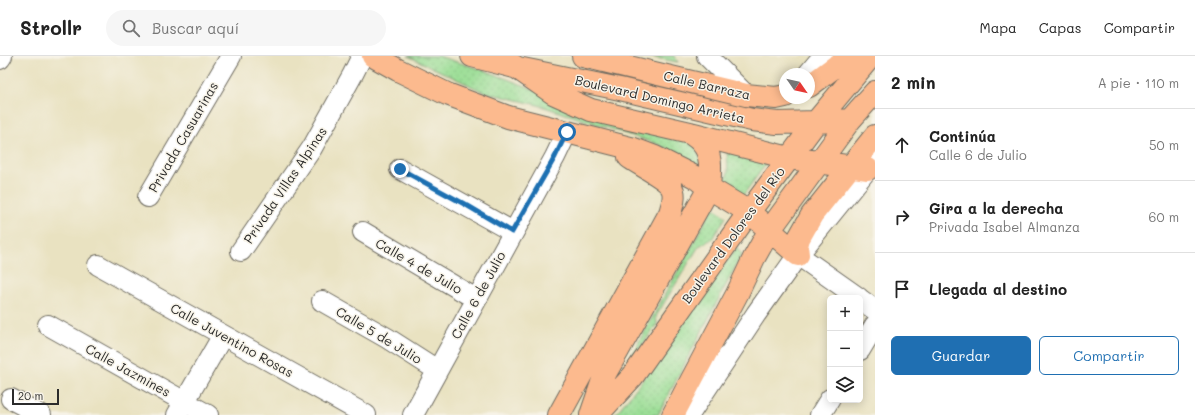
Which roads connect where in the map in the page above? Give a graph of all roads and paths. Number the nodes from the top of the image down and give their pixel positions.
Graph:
1 (2, 56) edge
2 (231, 56) edge
3 (362, 56) edge
4 (373, 56) edge
5 (472, 56) edge
6 (583, 56) edge
7 (707, 56) edge
8 (823, 56) edge
9 (856, 56) edge
10 (871, 56) edge
11 (0, 59) edge
12 (509, 62) edge
13 (813, 68) edge
14 (815, 82) edge
15 (875, 92) edge
16 (746, 95) junction
17 (779, 97) edge
18 (850, 120) junction
19 (816, 122) junction
20 (567, 132) junction
21 (690, 132) junction
22 (875, 136) edge
23 (604, 142) junction
24 (789, 158) junction
25 (819, 161) junction
26 (867, 168) edge
27 (400, 169) dead end
28 (709, 188) junction
29 (148, 197) dead end
30 (749, 212) junction
31 (769, 231) junction
32 (363, 232) dead end
33 (512, 232) junction
34 (241, 251) dead end
35 (798, 255) junction
36 (98, 265) dead end
37 (855, 295) edge
38 (476, 299) junction
39 (322, 301) dead end
40 (863, 301) edge
41 (875, 310) edge
42 (48, 325) dead end
43 (875, 325) edge
44 (223, 335) junction
45 (863, 345) edge
46 (436, 370) junction
47 (11, 399) dead end
48 (828, 403) edge
49 (181, 408) edge
50 (41, 415) edge
51 (208, 415) edge
52 (366, 415) edge
53 (413, 415) edge
54 (559, 415) edge
55 (590, 415) edge
56 (597, 415) edge
57 (673, 415) edge
58 (689, 415) edge
59 (820, 415) edge

1 - 11 street
2 - 29 street, Privada Casuarinas
3 - 34 street, Privada Villas Alpinas
4 - 20 main road
5 - 12 main road, Boulevard Domingo Arrieta
6 - 16 main road, Calle Barraza
7 - 16 street
8 - 13 street
9 - 14 main road
10 - 19 main road, Boulevard Dolores del Río
12 - 19 main road, Boulevard Domingo Arrieta
12 - 21 main road
15 - 18 main road, Boulevard Dolores del Río
16 - 17 main road, Calle Barraza
18 - 19 main road, Boulevard Domingo Arrieta
18 - 25 main road, Boulevard Dolores del Río
19 - 24 main road, Boulevard Dolores del Río
20 - 23 main road
20 - 33 street, Calle 6 de Julio
21 - 24 main road
21 - 28 main road
22 - 26 main road
23 - 28 main road
23 - 54 main road
24 - 25 main road
24 - 30 main road, Boulevard Dolores del Río
25 - 26 main road
25 - 31 main road, Boulevard Dolores del Río
26 - 35 main road
27 - 33 street
28 - 30 main road
28 - 55 main road
30 - 31 main road
30 - 56 main road, Boulevard Dolores del Río
31 - 35 main road
31 - 57 main road, Boulevard Dolores del Río
32 - 38 street, Calle 4 de Julio
33 - 38 street, Calle 6 de Julio
35 - 37 street
35 - 58 street
36 - 44 street, Calle Juventino Rosas
38 - 46 street, Calle 6 de Julio
39 - 46 street, Calle 5 de Julio
40 - 41 street
42 - 49 street, Calle Jazmines
43 - 45 street
44 - 49 street
44 - 52 street, Calle Juventino Rosas
46 - 53 street, Calle 6 de Julio
47 - 50 street
48 - 59 street
49 - 51 street, Calle Jazmines

